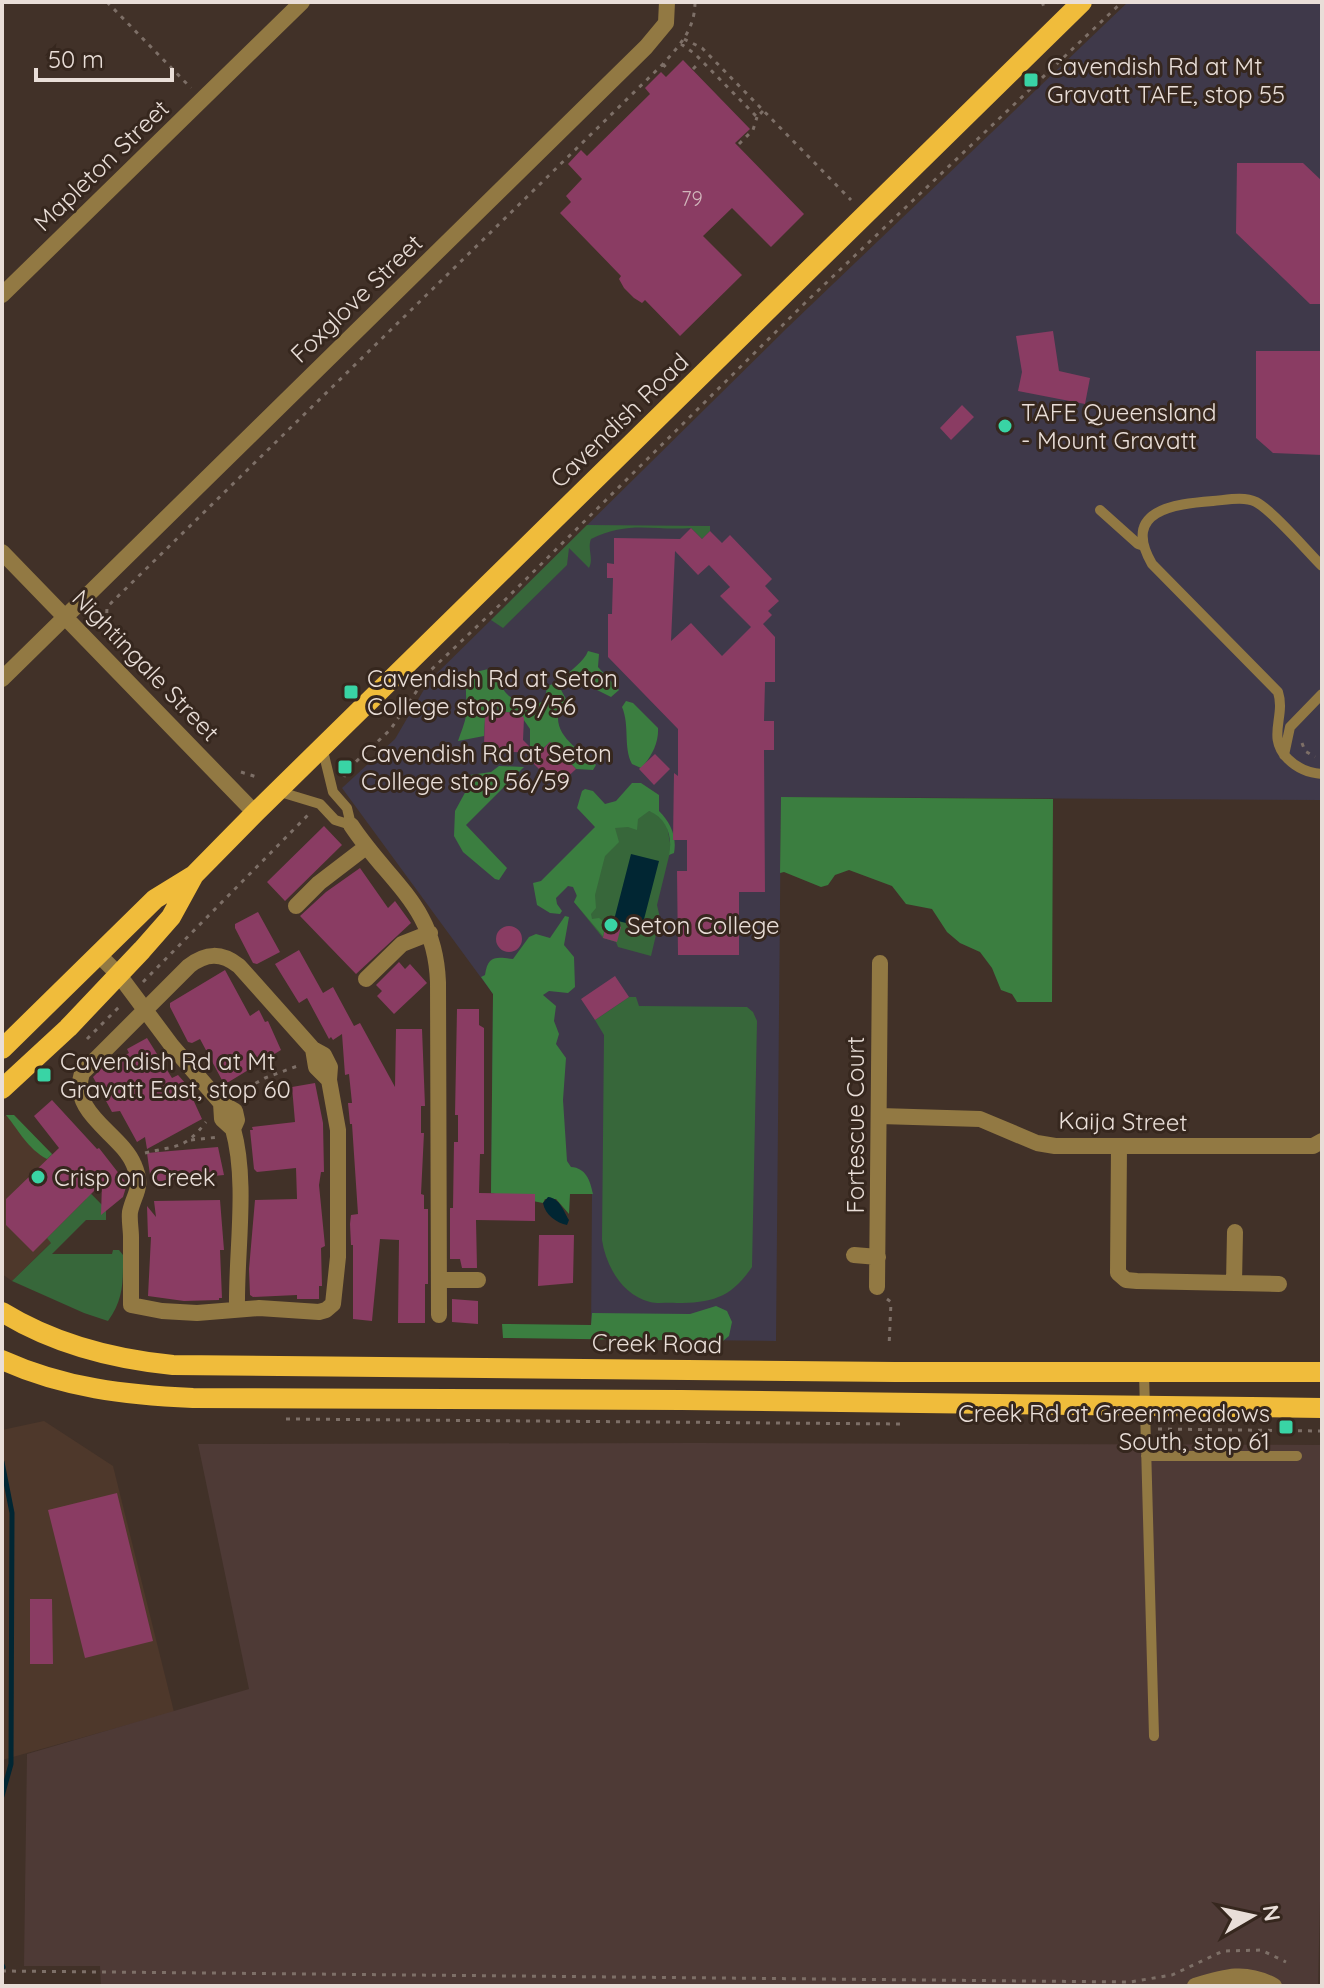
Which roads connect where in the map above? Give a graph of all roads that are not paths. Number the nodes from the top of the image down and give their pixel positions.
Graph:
1 (302, 2) edge
2 (1081, 2) edge
3 (668, 5) edge
4 (2, 295) edge
5 (1100, 510) dead end
6 (1144, 546) junction
7 (2, 552) edge
8 (1322, 566) edge
9 (65, 616) junction
10 (2, 679) edge
11 (1322, 694) edge
12 (322, 747) junction
13 (1284, 755) junction
14 (1322, 774) edge
15 (277, 791) junction
16 (255, 813) junction
17 (351, 825) junction
18 (366, 847) junction
19 (194, 875) junction
20 (296, 906) dead end
21 (430, 933) junction
22 (99, 955) junction
23 (880, 963) dead end
24 (119, 975) junction
25 (366, 979) dead end
26 (145, 1010) junction
27 (2, 1049) edge
28 (2, 1089) edge
29 (880, 1116) junction
30 (1322, 1141) edge
31 (1119, 1146) junction
32 (1235, 1232) dead end
33 (854, 1255) dead end
34 (878, 1257) junction
35 (439, 1280) junction
36 (478, 1280) dead end
37 (1234, 1283) junction
38 (1279, 1284) dead end
39 (877, 1287) road end
40 (237, 1308) junction
41 (2, 1312) edge
42 (439, 1315) dead end
43 (2, 1360) edge
44 (1322, 1372) edge
45 (1144, 1373) junction
46 (1145, 1405) junction
47 (1322, 1408) edge
48 (1146, 1456) junction
49 (1297, 1456) dead end
50 (1154, 1736) dead end
51 (1195, 1986) edge
52 (1274, 1986) edge

1 - 4 street, Mapleton Street
2 - 12 main road, Cavendish Road
3 - 9 street, Foxglove Street
5 - 6 lane
6 - 8 lane
6 - 13 lane
7 - 9 street, Nightingale Street
9 - 10 street, Foxglove Street
9 - 16 street, Nightingale Street
11 - 13 lane
12 - 15 main road, Cavendish Road
12 - 17 lane
13 - 14 lane
15 - 16 main road, Cavendish Road
15 - 17 lane
16 - 19 main road, Cavendish Road
17 - 18 street
18 - 20 street
18 - 21 street
19 - 22 main road, Cavendish Road
19 - 24 main road, Cavendish Road
21 - 25 street
21 - 35 street
22 - 24 street
22 - 27 main road, Cavendish Road
23 - 29 street, Fortescue Court
24 - 26 street
24 - 28 main road, Cavendish Road
26 - 40 street
26 - 40 street
26 - 40 street
29 - 31 street, Kaija Street
29 - 34 street, Fortescue Court
30 - 31 street, Kaija Street
31 - 37 street
32 - 37 street
33 - 34 street
34 - 39 street, Fortescue Court
35 - 36 street
35 - 42 street
37 - 38 street
41 - 45 main road, Creek Road
43 - 46 main road
44 - 45 main road, Creek Road
45 - 46 lane
46 - 47 main road
46 - 48 lane
48 - 49 lane
48 - 50 lane
51 - 52 street

